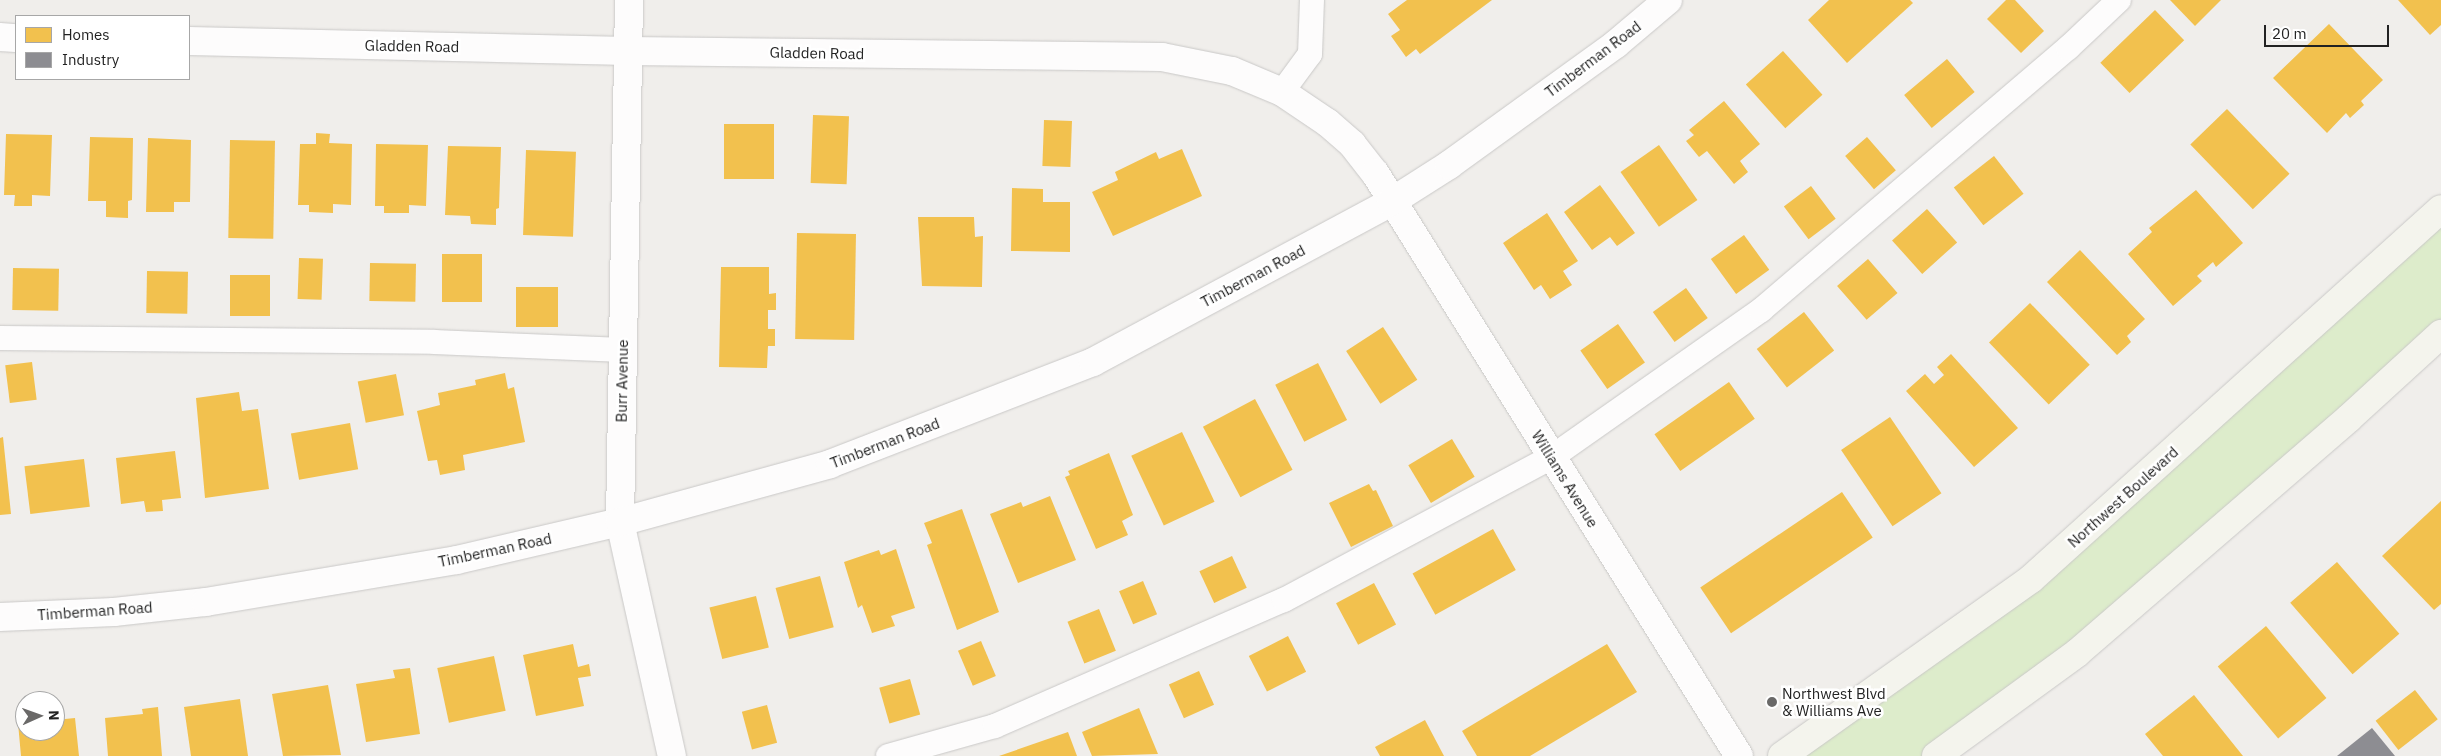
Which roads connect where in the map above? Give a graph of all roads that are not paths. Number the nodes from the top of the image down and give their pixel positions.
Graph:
1 (629, 0) edge
2 (1312, 0) edge
3 (1668, 0) edge
4 (2119, 0) edge
5 (0, 37) edge
6 (15, 38) edge
7 (190, 41) edge
8 (628, 51) junction
9 (1282, 92) junction
10 (1390, 202) junction
11 (2441, 209) edge
12 (2441, 334) edge
13 (0, 338) edge
14 (623, 350) junction
15 (1552, 458) junction
16 (620, 522) junction
17 (0, 617) edge
18 (672, 756) edge
19 (888, 756) edge
20 (1739, 756) edge
21 (1782, 756) edge
22 (1936, 756) edge

1 - 8 street, Burr Avenue
2 - 9 lane
3 - 10 street, Timberman Road
4 - 15 lane
5 - 6 street
7 - 8 street, Gladden Road
8 - 9 street, Gladden Road
8 - 14 street, Burr Avenue
9 - 10 street, Gladden Road
10 - 15 street, Williams Avenue
10 - 16 street, Timberman Road
11 - 21 main road, Northwest Boulevard
12 - 22 main road
13 - 14 lane
14 - 16 street, Burr Avenue
15 - 19 lane
15 - 20 street, Williams Avenue
16 - 17 street, Timberman Road
16 - 18 street, Burr Avenue

